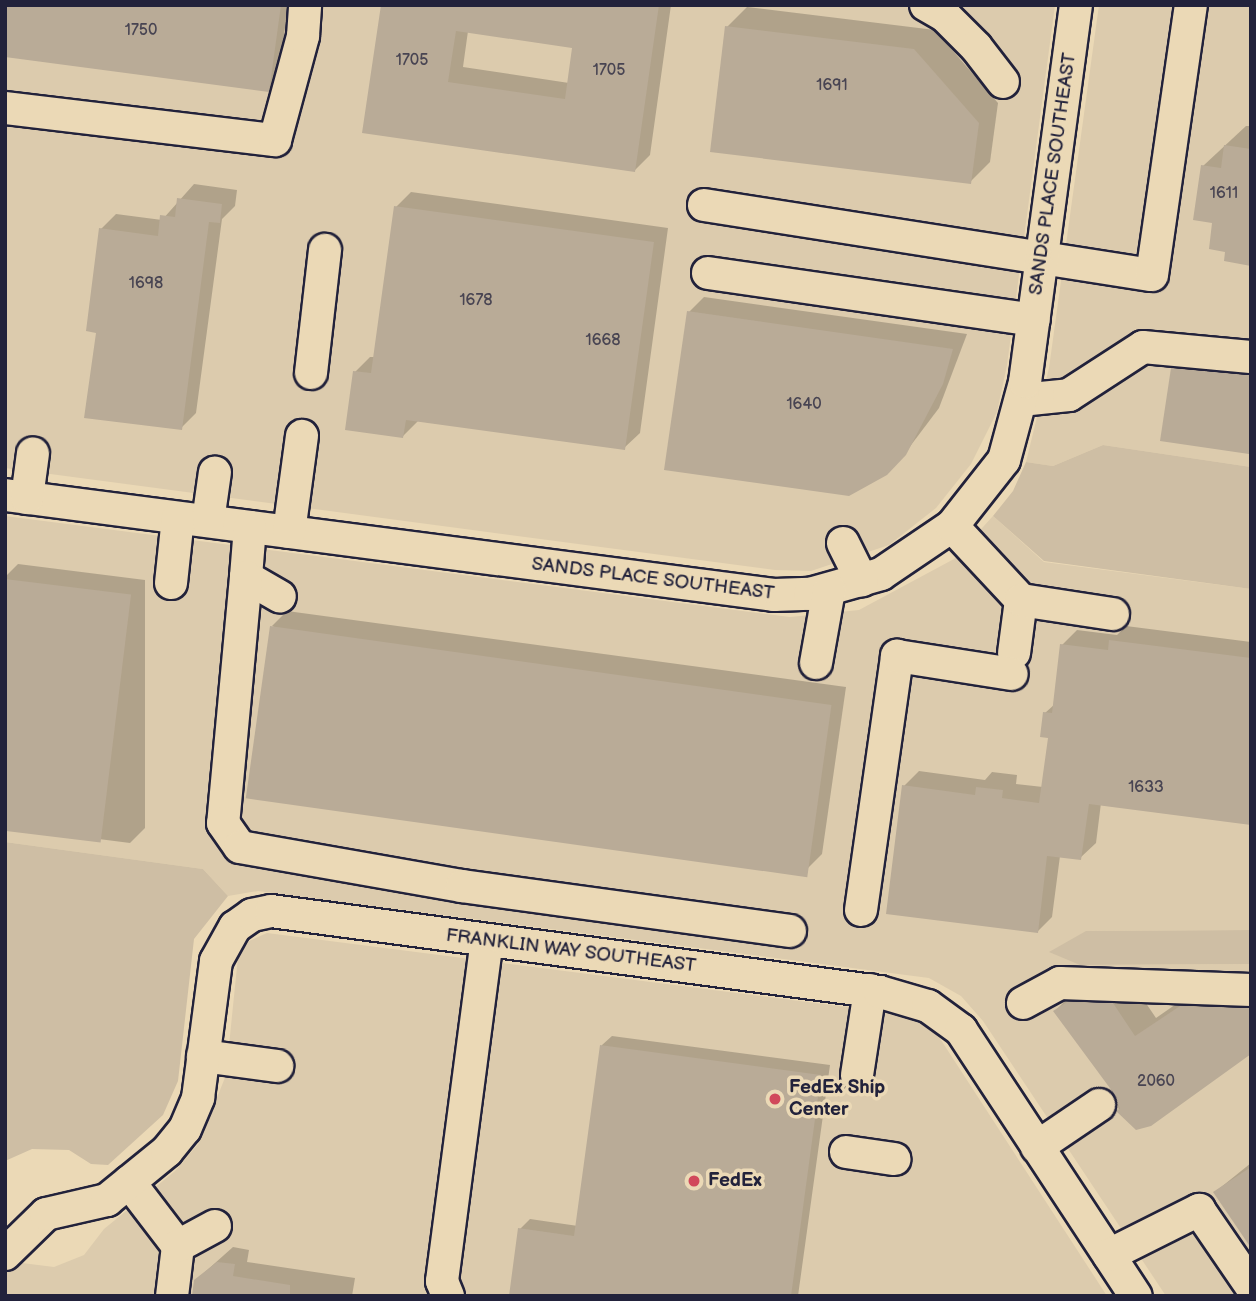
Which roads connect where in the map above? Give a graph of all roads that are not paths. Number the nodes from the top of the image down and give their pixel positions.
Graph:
1 (305, 5) edge
2 (926, 5) edge
3 (1076, 5) edge
4 (1191, 5) edge
5 (1003, 82) dead end
6 (5, 108) edge
7 (704, 205) dead end
8 (325, 250) dead end
9 (1042, 258) junction
10 (708, 273) dead end
11 (1034, 320) junction
12 (1251, 357) edge
13 (311, 373) dead end
14 (1021, 400) junction
15 (302, 436) dead end
16 (33, 453) dead end
17 (215, 472) dead end
18 (16, 496) edge
19 (193, 519) junction
20 (952, 526) junction
21 (250, 527) junction
22 (289, 533) junction
23 (844, 543) dead end
24 (246, 577) junction
25 (862, 581) junction
26 (172, 583) dead end
27 (829, 590) junction
28 (280, 597) dead end
29 (1021, 600) junction
30 (1113, 614) dead end
31 (816, 663) dead end
32 (861, 910) dead end
33 (790, 931) dead end
34 (486, 940) junction
35 (870, 990) junction
36 (1251, 990) edge
37 (1023, 1003) dead end
38 (204, 1056) junction
39 (277, 1066) dead end
40 (857, 1074) dead end
41 (1091, 1101) dead end
42 (1037, 1147) junction
43 (846, 1152) dead end
44 (894, 1159) dead end
45 (129, 1182) junction
46 (215, 1226) dead end
47 (178, 1246) junction
48 (5, 1254) edge
49 (1109, 1255) junction
50 (1251, 1286) edge
51 (172, 1296) edge
52 (448, 1296) edge
53 (1136, 1296) edge

1 - 6 street
2 - 5 street
3 - 9 street, SANDS PLACE SOUTHEAST
4 - 9 street
7 - 9 street
8 - 13 street
9 - 11 street, SANDS PLACE SOUTHEAST
10 - 11 street
11 - 14 street, SANDS PLACE SOUTHEAST
12 - 14 street
14 - 20 street, SANDS PLACE SOUTHEAST
15 - 22 street
16 - 18 street
17 - 19 street
18 - 19 street, SANDS PLACE SOUTHEAST
19 - 21 street, SANDS PLACE SOUTHEAST
19 - 26 street
20 - 25 street, SANDS PLACE SOUTHEAST
20 - 29 street
21 - 22 street, SANDS PLACE SOUTHEAST
21 - 24 street
22 - 27 street, SANDS PLACE SOUTHEAST
23 - 25 street
24 - 28 street
24 - 33 street
25 - 27 street, SANDS PLACE SOUTHEAST
27 - 31 street
29 - 30 street
29 - 32 street
34 - 35 street, FRANKLIN WAY SOUTHEAST
34 - 38 street, FRANKLIN WAY SOUTHEAST
34 - 52 street
35 - 40 street
35 - 42 street, FRANKLIN WAY SOUTHEAST
36 - 37 street
38 - 39 street
38 - 45 street, FRANKLIN WAY SOUTHEAST
41 - 42 street
42 - 49 street, FRANKLIN WAY SOUTHEAST
43 - 44 street
45 - 47 street
45 - 48 street, FRANKLIN WAY SOUTHEAST
46 - 47 street
47 - 51 street
49 - 50 street
49 - 53 street, FRANKLIN WAY SOUTHEAST

